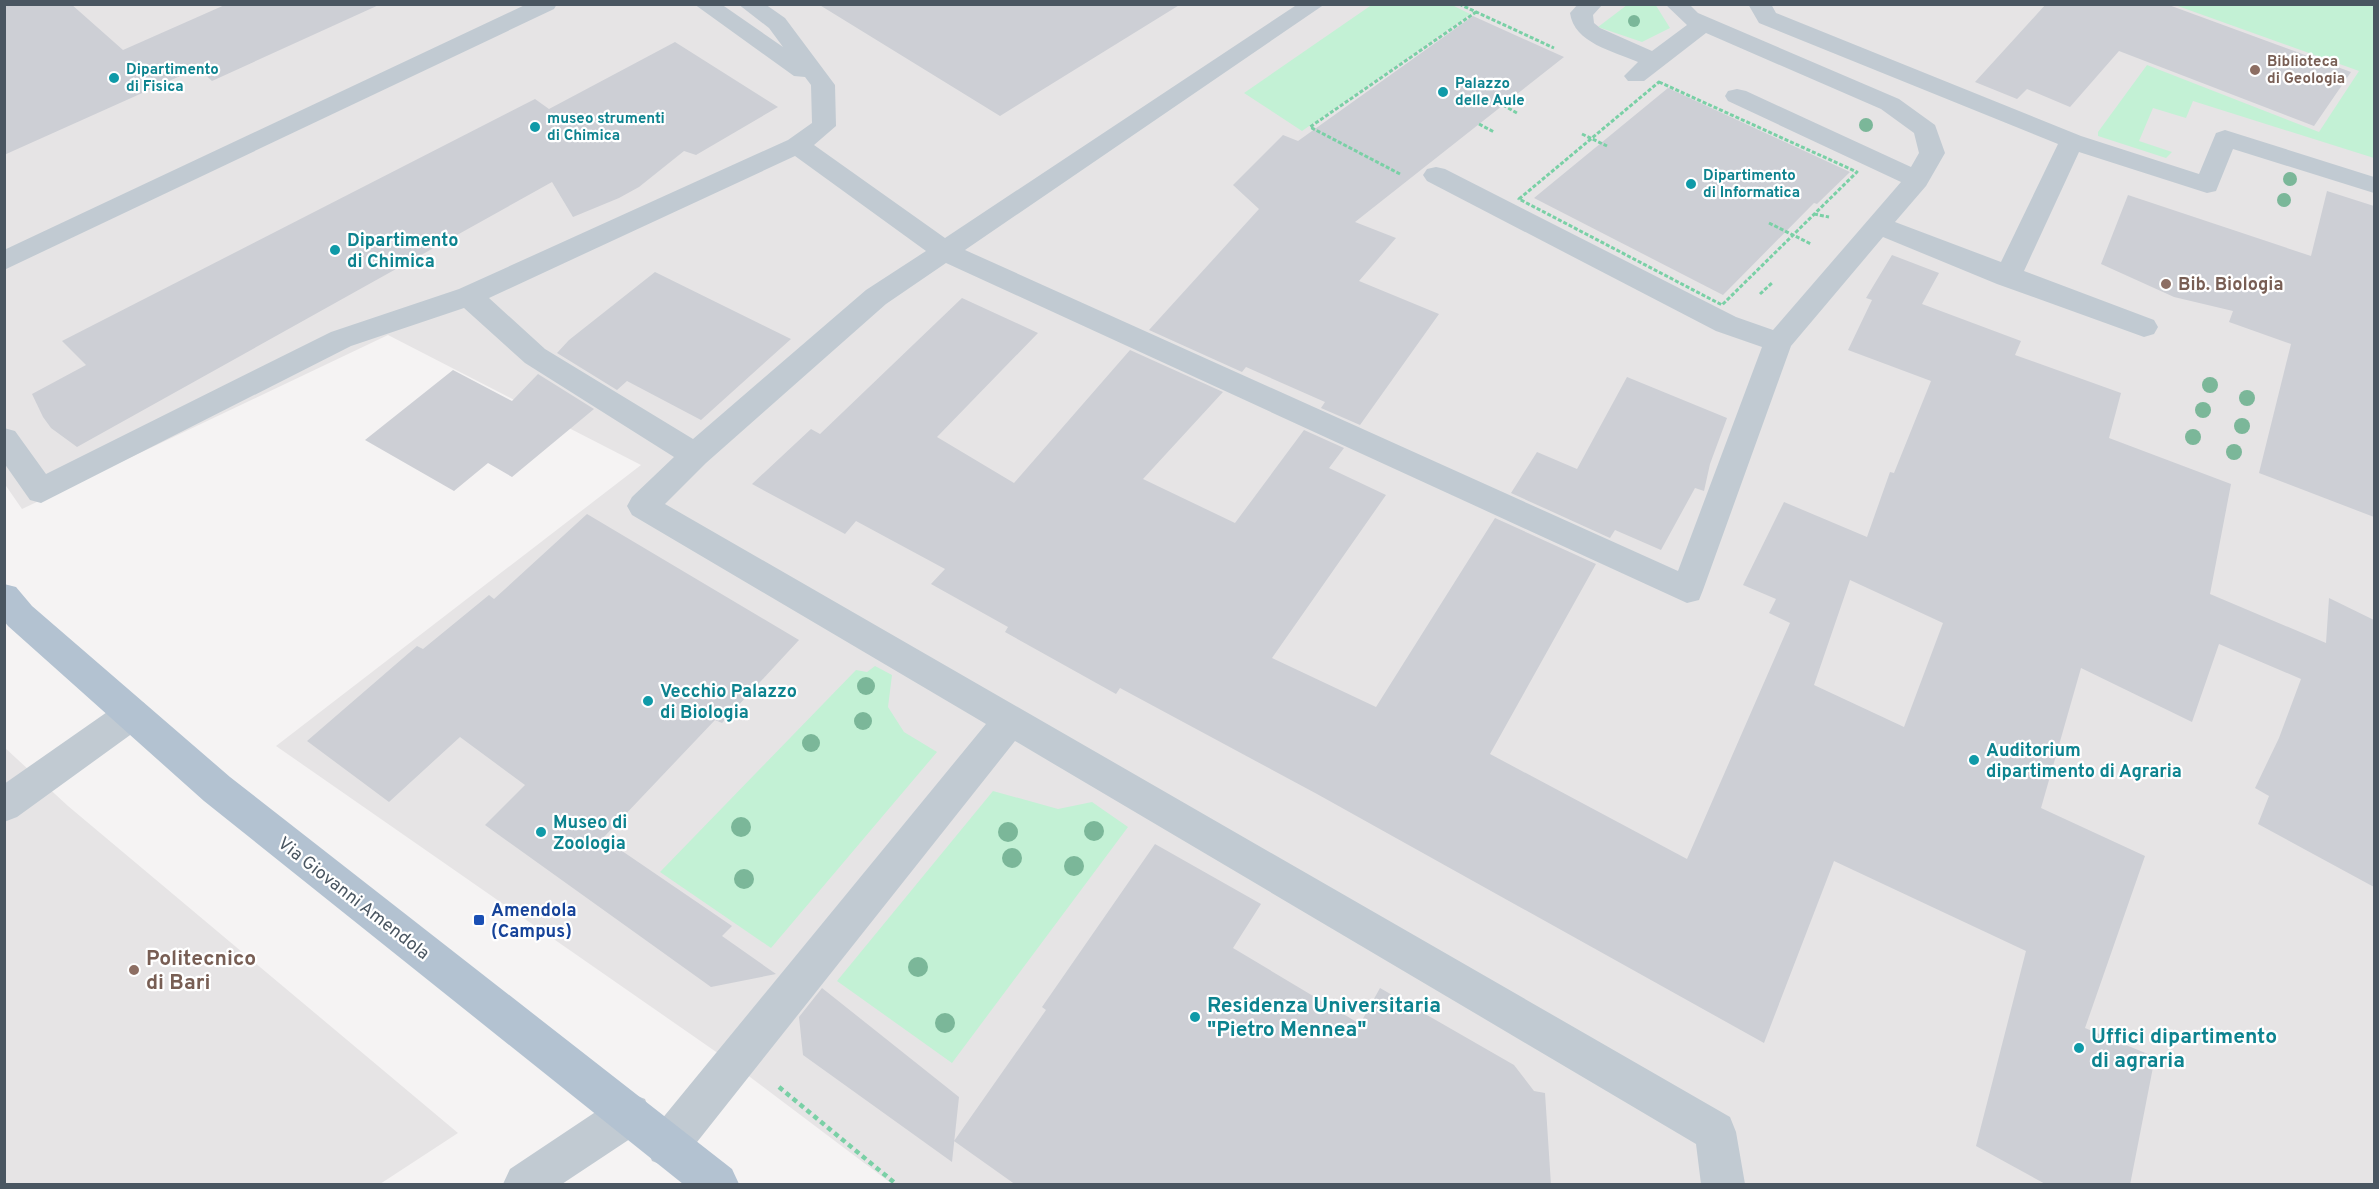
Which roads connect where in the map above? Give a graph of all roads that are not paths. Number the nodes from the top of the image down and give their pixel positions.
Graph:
1 (546, 4) edge
2 (705, 4) edge
3 (749, 4) edge
4 (1592, 4) edge
5 (1676, 4) edge
6 (1759, 4) edge
7 (1306, 7) edge
8 (1703, 24) junction
9 (823, 85) junction
10 (1737, 96) dead end
11 (2072, 141) junction
12 (798, 145) junction
13 (1436, 175) dead end
14 (1917, 180) junction
15 (2374, 185) edge
16 (1879, 226) junction
17 (946, 252) junction
18 (4, 261) edge
19 (2007, 277) junction
20 (469, 296) junction
21 (2144, 327) dead end
22 (1778, 342) junction
23 (4, 439) edge
24 (695, 455) junction
25 (4, 597) edge
26 (132, 714) junction
27 (1010, 721) junction
28 (4, 805) edge
29 (630, 1114) junction
30 (667, 1146) junction
31 (525, 1185) edge
32 (717, 1185) edge
33 (1723, 1185) edge

1 - 18 street
2 - 9 street
3 - 9 street
4 - 8 street
5 - 8 street
6 - 11 street
7 - 17 street
8 - 14 street
9 - 12 street
10 - 14 street
11 - 15 street
11 - 19 street
12 - 17 street
12 - 20 street
13 - 22 street
14 - 16 street
16 - 19 street
16 - 22 street
17 - 22 street
17 - 24 street
19 - 21 street
20 - 23 street
20 - 24 street
24 - 27 street
25 - 26 main road, Via Giovanni Amendola
26 - 28 street
26 - 29 main road, Via Giovanni Amendola
27 - 30 street
27 - 33 street
29 - 30 main road, Via Giovanni Amendola
29 - 31 street
30 - 32 main road, Via Giovanni Amendola

